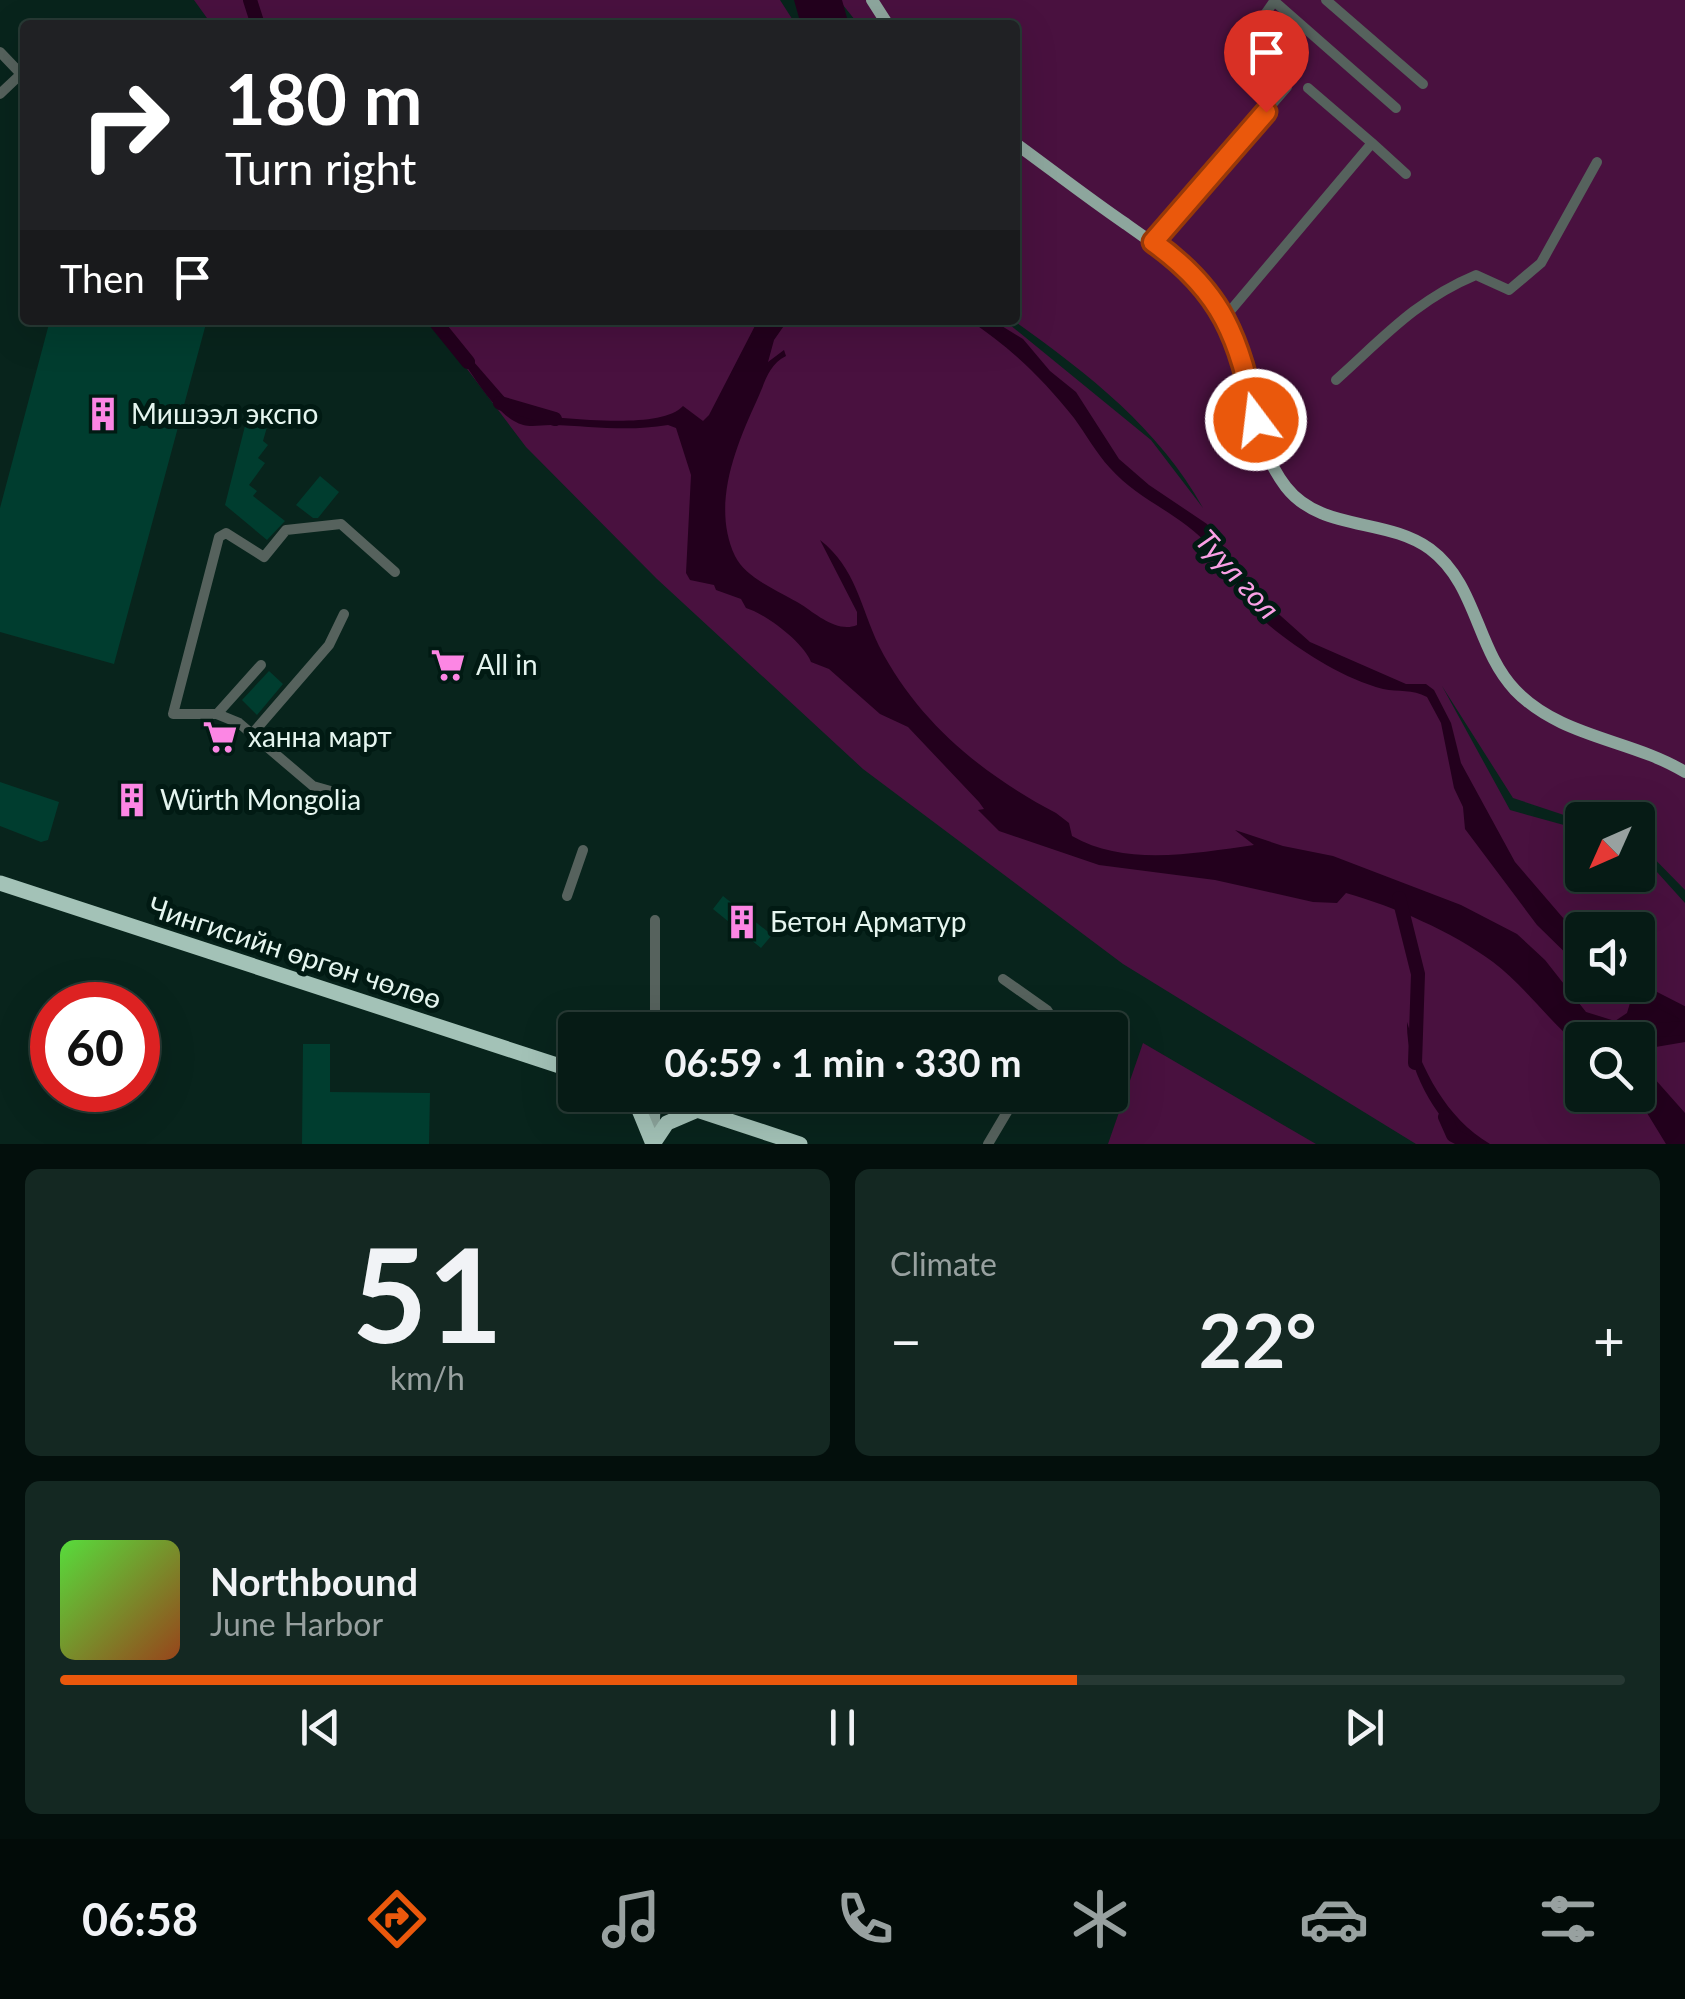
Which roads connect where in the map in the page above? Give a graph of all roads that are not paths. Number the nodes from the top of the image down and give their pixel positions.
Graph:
1 (1274, 0) edge
2 (1326, 0) edge
3 (0, 52) edge
4 (20, 73) edge
5 (20, 75) edge
6 (1423, 84) dead end
7 (1308, 88) dead end
8 (0, 94) edge
9 (1396, 108) dead end
10 (1372, 144) junction
11 (1020, 148) edge
12 (1597, 162) dead end
13 (1406, 174) dead end
14 (1153, 242) junction
15 (1226, 317) junction
16 (1336, 380) dead end
17 (395, 572) dead end
18 (344, 614) dead end
19 (260, 665) dead end
20 (217, 714) junction
21 (252, 734) junction
22 (1685, 772) edge
23 (342, 794) dead end
24 (583, 850) dead end
25 (0, 883) edge
26 (567, 896) dead end
27 (655, 920) dead end
28 (1003, 979) dead end
29 (656, 1012) edge
30 (1048, 1012) edge
31 (558, 1065) edge
32 (641, 1112) edge
33 (653, 1112) edge
34 (695, 1112) edge
35 (701, 1112) edge
36 (1007, 1112) edge
37 (653, 1144) edge
38 (800, 1144) edge
39 (988, 1144) edge

1 - 9 street
1 - 14 street
2 - 6 street
3 - 4 street
5 - 8 street
7 - 10 street
10 - 13 street
10 - 15 street
11 - 14 main road
12 - 16 street
14 - 15 main road
15 - 22 main road
17 - 20 street
18 - 21 street
19 - 20 street
20 - 21 street
21 - 23 street
24 - 26 street
25 - 31 highway, Чингисийн өргөн чөлөө
27 - 29 street
28 - 30 street
32 - 37 highway
33 - 37 main road
34 - 37 highway
35 - 38 highway
36 - 39 street

